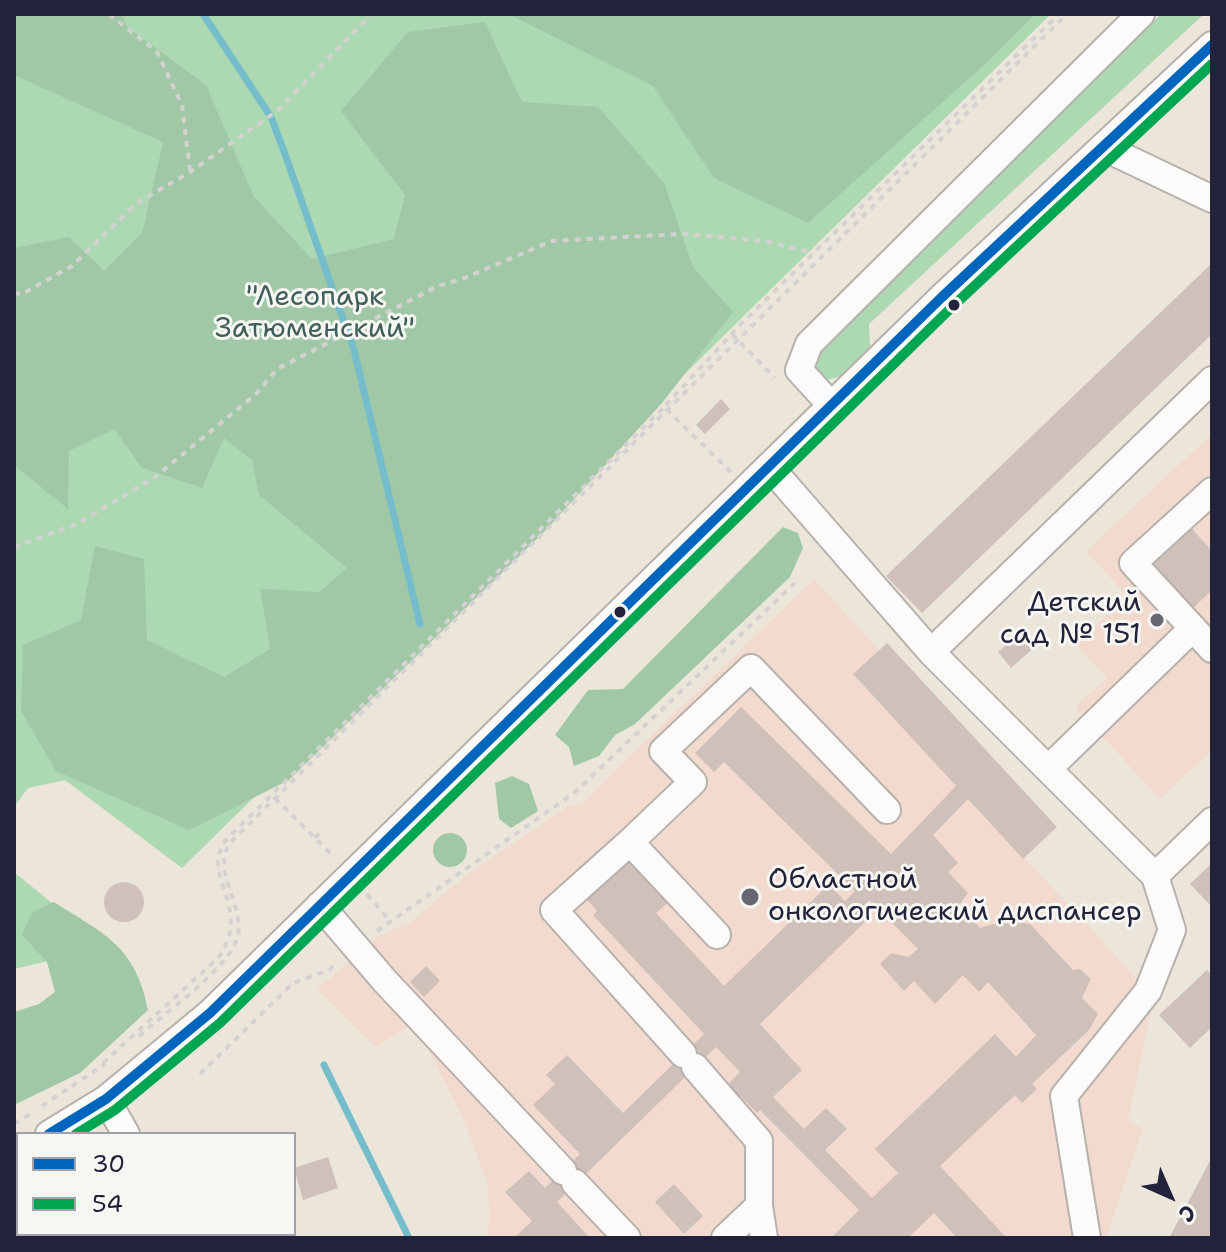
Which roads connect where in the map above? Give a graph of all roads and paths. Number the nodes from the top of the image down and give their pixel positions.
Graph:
1 (109, 14) edge
2 (372, 14) edge
3 (1059, 14) edge
4 (1067, 14) edge
5 (1141, 14) edge
6 (1212, 45) edge
7 (1103, 147) junction
8 (190, 172) junction
9 (1212, 199) edge
10 (813, 253) junction
11 (14, 293) edge
12 (1212, 380) edge
13 (831, 405) junction
14 (665, 409) junction
15 (769, 466) junction
16 (747, 488) junction
17 (1212, 491) edge
18 (14, 547) edge
19 (795, 583) dead end
20 (1193, 628) junction
21 (1212, 649) edge
22 (931, 652) junction
23 (1048, 769) junction
24 (275, 798) junction
25 (887, 810) dead end
26 (1212, 821) edge
27 (321, 832) dead end
28 (315, 838) junction
29 (630, 842) junction
30 (341, 863) dead end
31 (1155, 876) junction
32 (363, 889) dead end
33 (320, 905) junction
34 (391, 921) junction
35 (717, 935) dead end
36 (370, 937) dead end
37 (339, 962) dead end
38 (200, 1074) dead end
39 (106, 1099) junction
40 (14, 1123) edge
41 (52, 1132) edge
42 (125, 1132) edge
43 (759, 1206) junction
44 (627, 1238) edge
45 (725, 1238) edge
46 (764, 1238) edge
47 (1087, 1238) edge

1 - 8 path
2 - 8 path
3 - 10 path
4 - 14 path
5 - 13 street
6 - 7 street
7 - 9 street
7 - 13 street
8 - 11 path
10 - 14 path
10 - 18 path
12 - 22 street
13 - 15 street
14 - 16 path
14 - 24 path
15 - 16 street
15 - 22 street
16 - 33 street
17 - 20 street
19 - 34 path
20 - 21 street
20 - 23 street
22 - 23 street
23 - 31 street
24 - 28 path
24 - 40 path
25 - 29 street
26 - 31 street
27 - 28 path
28 - 30 path
29 - 35 street
29 - 43 street
31 - 47 street
32 - 34 path
33 - 39 street
33 - 44 street
34 - 36 path
37 - 38 path
39 - 41 street
39 - 42 street
43 - 45 street
43 - 46 street

